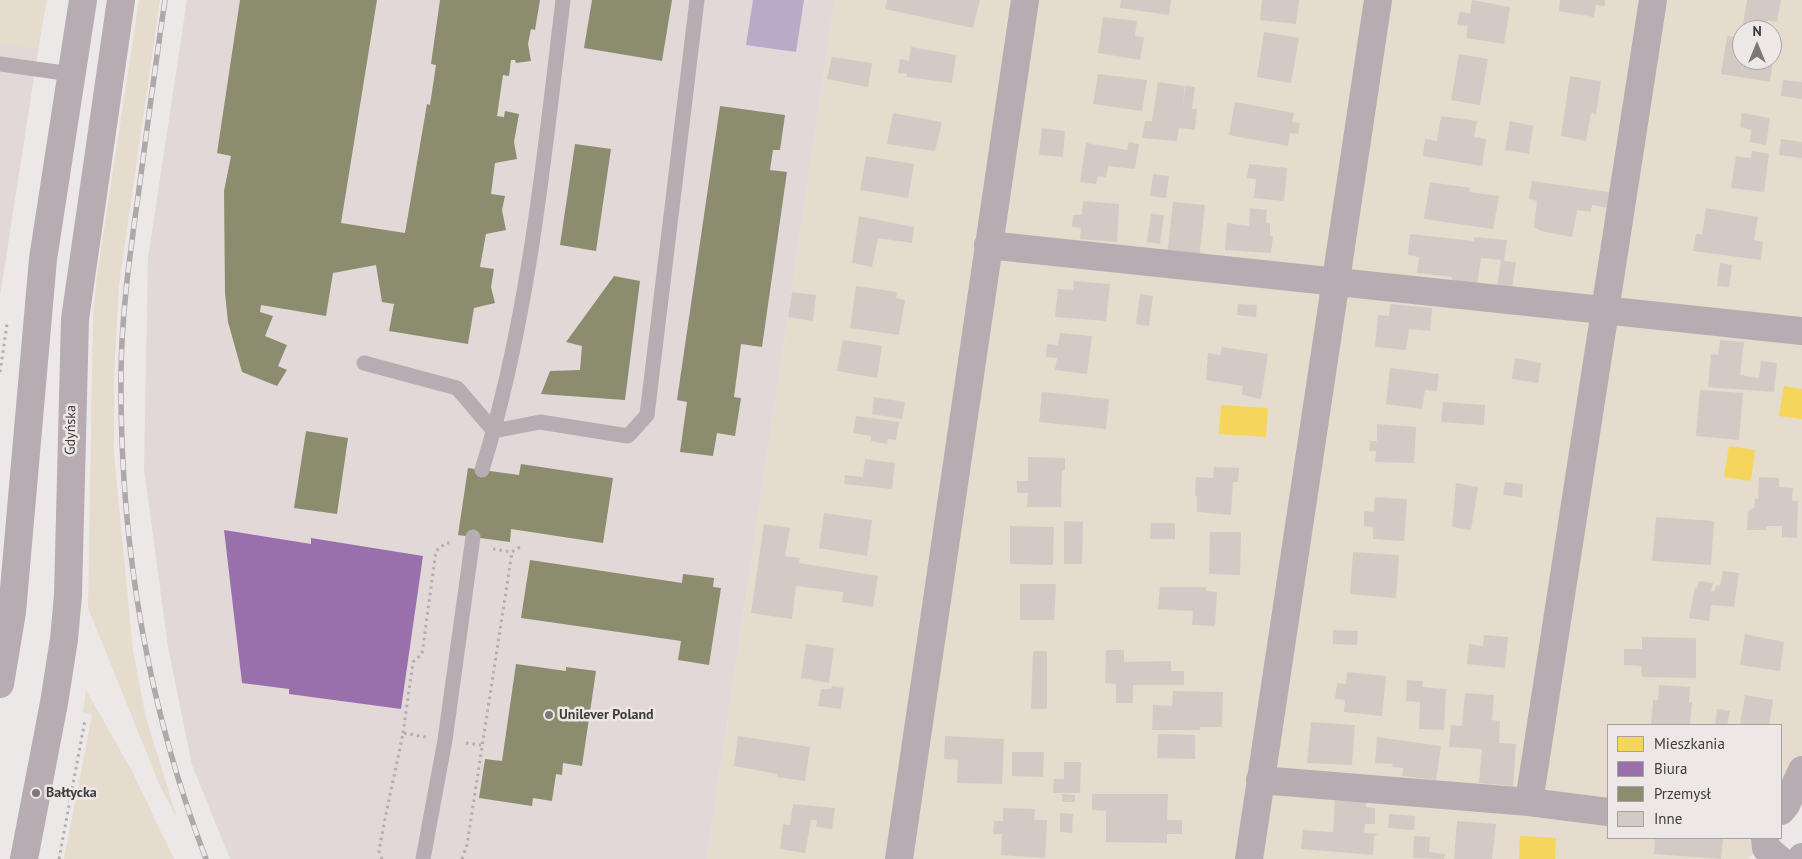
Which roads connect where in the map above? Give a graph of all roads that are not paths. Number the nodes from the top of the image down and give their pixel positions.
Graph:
1 (82, 0) edge
2 (122, 0) edge
3 (563, 0) edge
4 (697, 0) edge
5 (1025, 0) edge
6 (1378, 0) edge
7 (1654, 0) edge
8 (0, 64) edge
9 (71, 74) junction
10 (988, 244) junction
11 (1336, 282) junction
12 (1606, 309) junction
13 (1802, 331) edge
14 (364, 363) dead end
15 (494, 431) junction
16 (482, 470) dead end
17 (473, 537) dead end
18 (0, 684) edge
19 (1802, 770) edge
20 (1260, 780) junction
21 (1529, 802) junction
22 (1782, 810) edge
23 (1607, 812) edge
24 (1764, 839) edge
25 (24, 859) edge
26 (423, 859) edge
27 (898, 859) edge
28 (1249, 859) edge
29 (1779, 859) edge

1 - 9 street
2 - 25 street, Gdyńska
3 - 15 lane
4 - 15 lane
5 - 10 street
6 - 11 street
7 - 12 street
8 - 9 lane
9 - 18 street
10 - 11 street
10 - 27 street
11 - 12 street
11 - 20 street
12 - 13 street
12 - 21 street
14 - 15 lane
15 - 16 lane
17 - 26 lane
19 - 22 street
20 - 21 street
20 - 28 street
21 - 23 street
24 - 29 street

